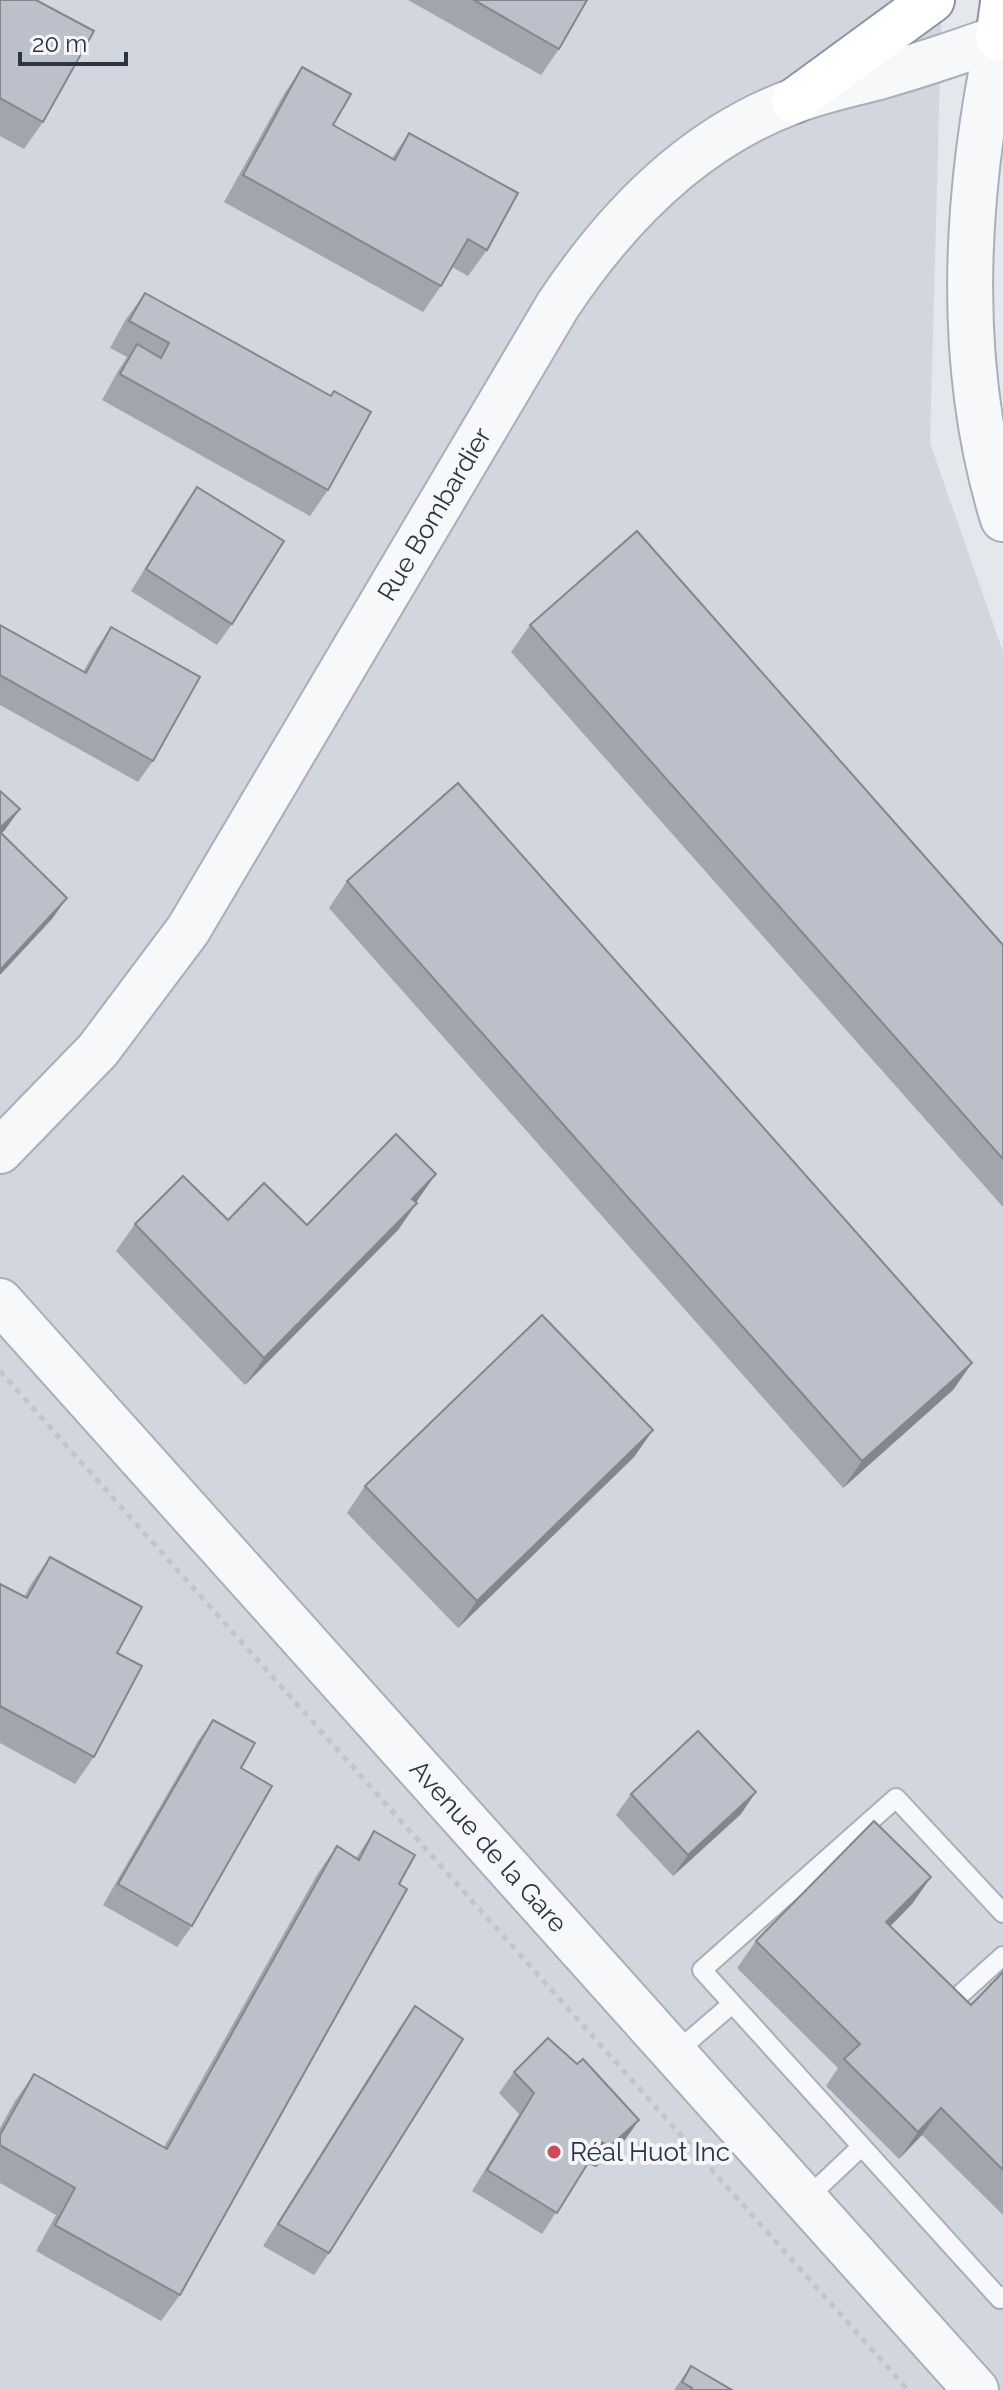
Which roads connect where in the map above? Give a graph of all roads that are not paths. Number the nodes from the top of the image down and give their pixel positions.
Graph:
1 (932, 0) edge
2 (1001, 26) edge
3 (794, 101) junction
4 (1003, 519) edge
5 (0, 1151) edge
6 (0, 1301) edge
7 (1003, 1913) edge
8 (1003, 1956) edge
9 (732, 2004) junction
10 (937, 2015) edge
11 (674, 2054) junction
12 (861, 2147) junction
13 (805, 2200) junction
14 (1001, 2297) edge
15 (976, 2390) edge

1 - 3 highway
2 - 3 street, Rue Bombardier
2 - 4 street
3 - 5 street, Rue Bombardier
6 - 11 street, Avenue de la Gare
7 - 9 lane
8 - 10 lane
9 - 11 lane
9 - 12 lane
11 - 13 street, Avenue de la Gare
12 - 13 lane
12 - 14 lane
13 - 15 street, Avenue de la Gare

